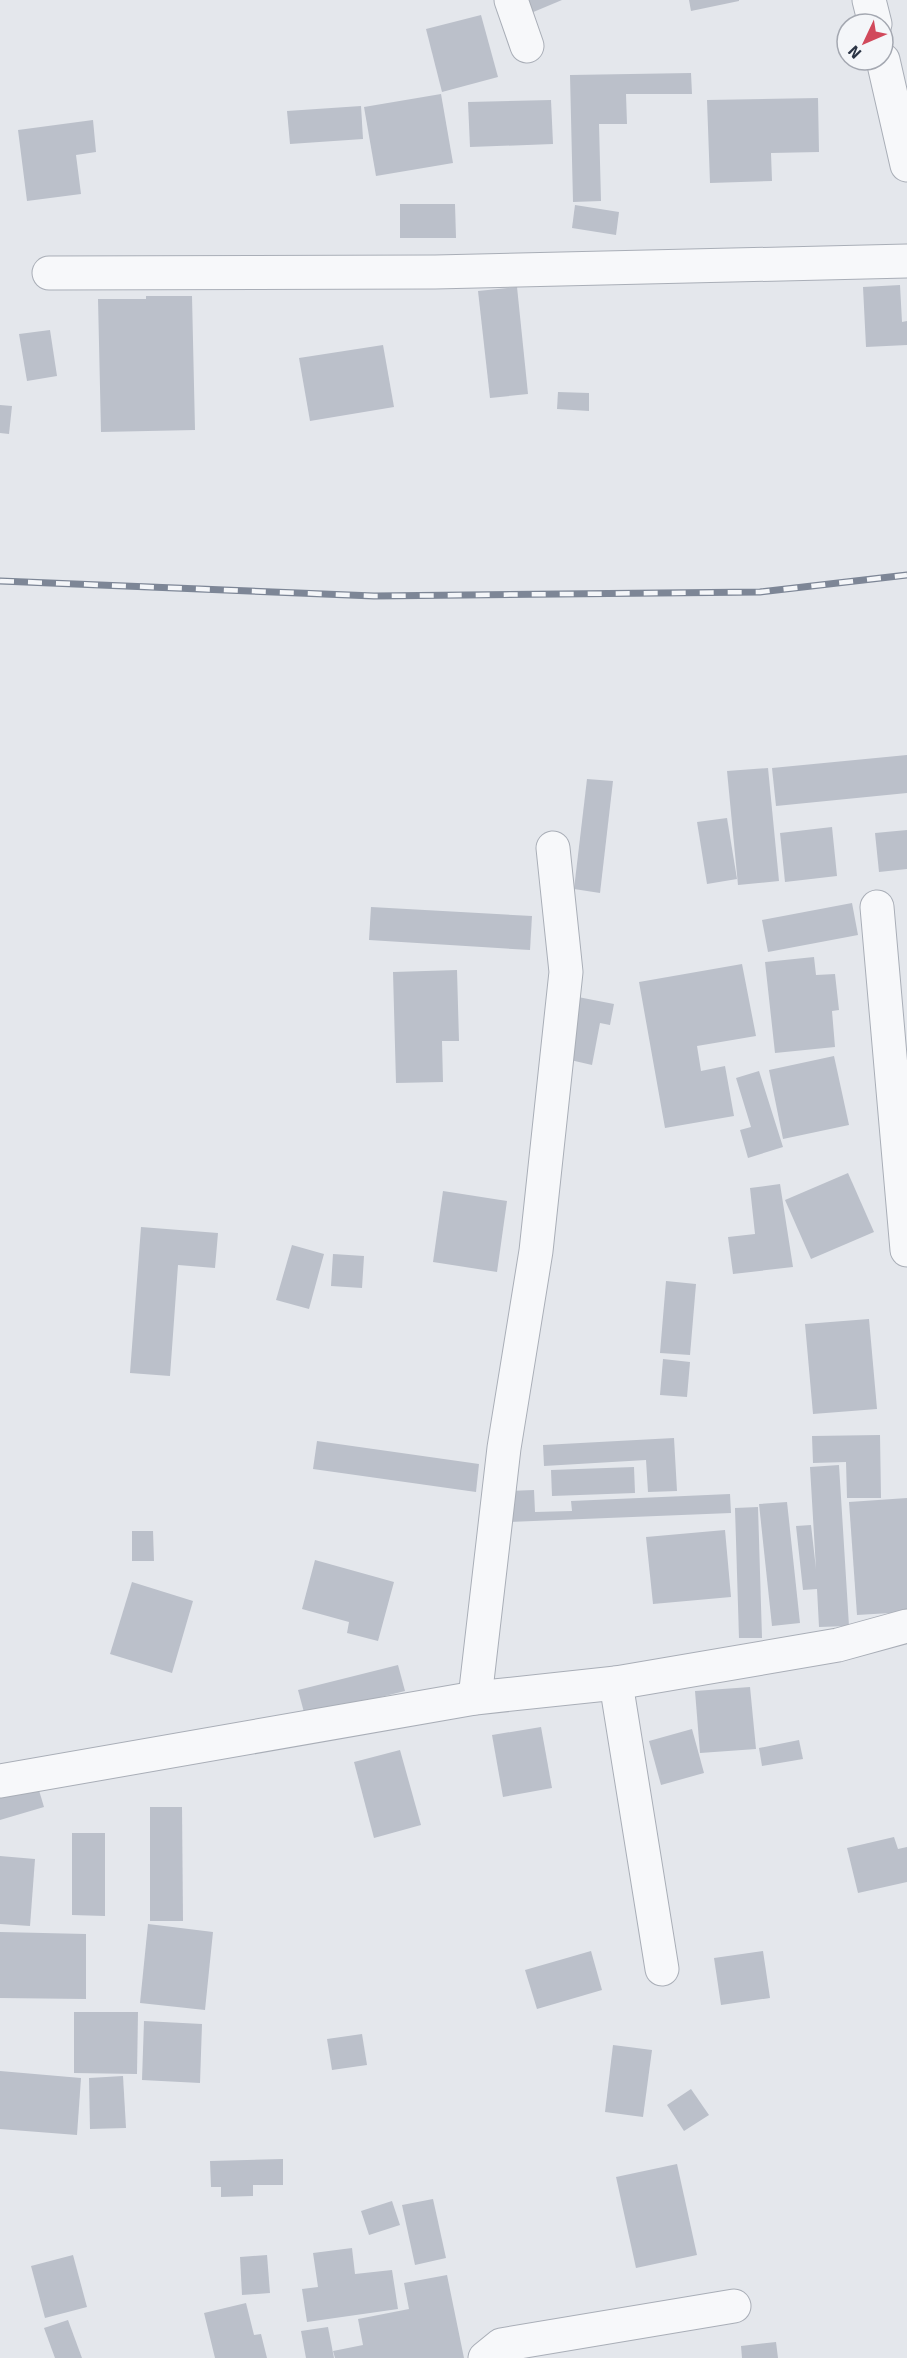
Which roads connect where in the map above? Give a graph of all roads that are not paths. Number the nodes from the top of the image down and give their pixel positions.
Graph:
1 (511, 0) edge
2 (527, 46) dead end
3 (886, 72) edge
4 (907, 165) edge
5 (907, 261) edge
6 (49, 273) dead end
7 (553, 848) dead end
8 (877, 907) dead end
9 (907, 1250) edge
10 (907, 1626) edge
11 (616, 1683) junction
12 (475, 1698) junction
13 (0, 1781) edge
14 (662, 1969) dead end
15 (734, 2306) dead end
16 (485, 2358) edge

1 - 2 street
3 - 4 street
5 - 6 street
7 - 12 street
8 - 9 street
10 - 11 street
11 - 12 street
11 - 14 street
12 - 13 street
15 - 16 street

